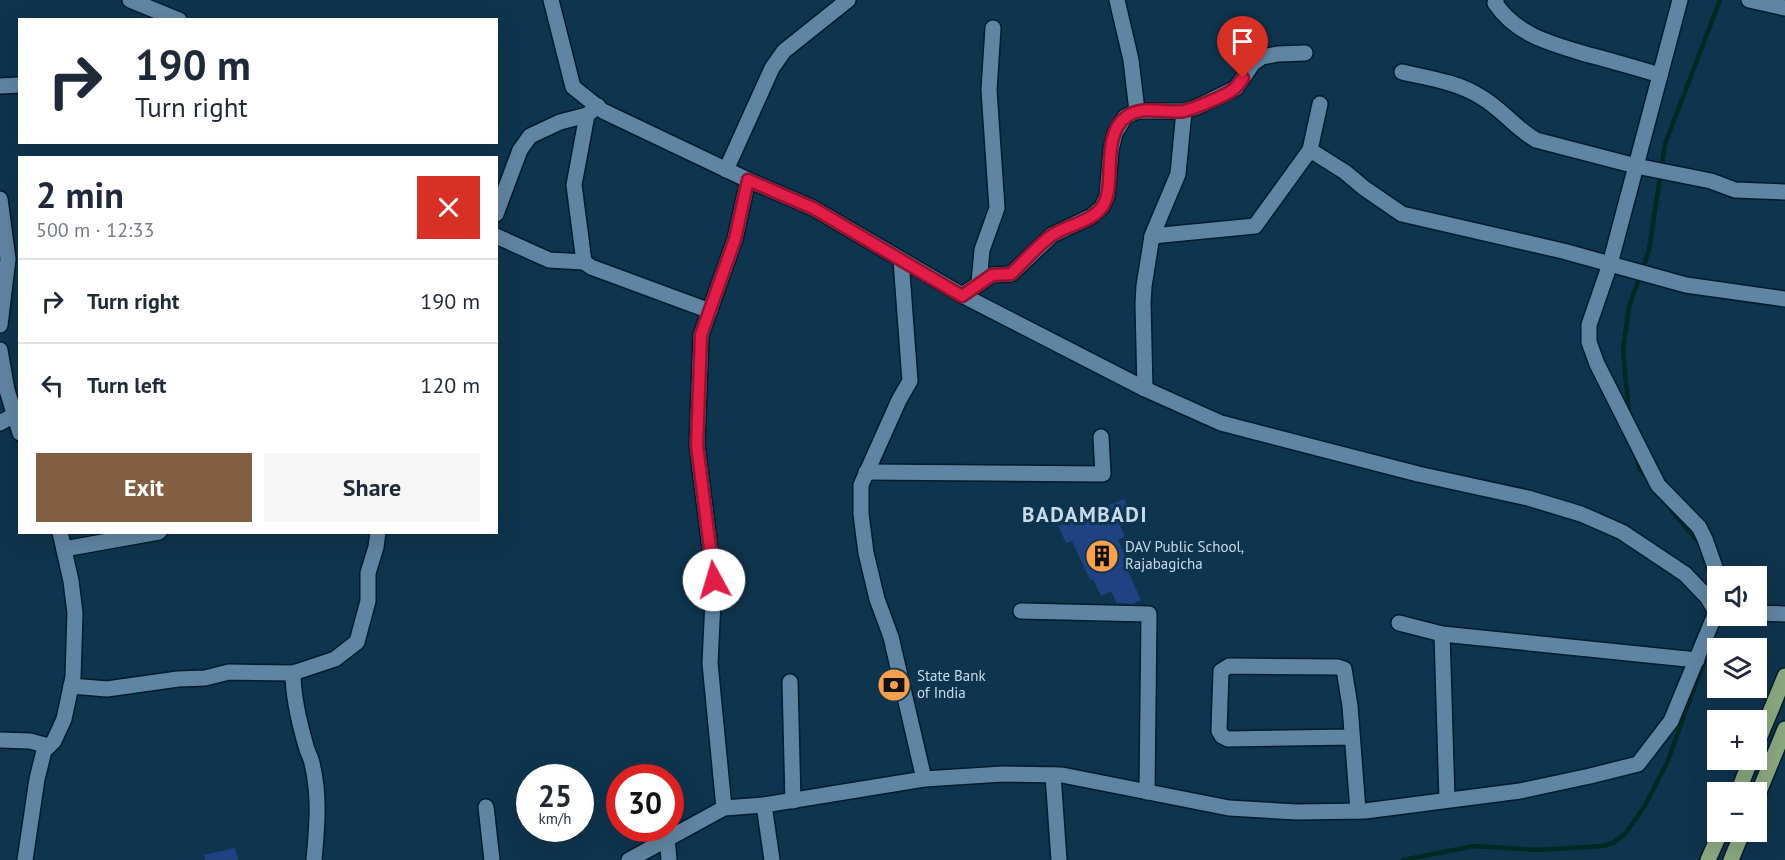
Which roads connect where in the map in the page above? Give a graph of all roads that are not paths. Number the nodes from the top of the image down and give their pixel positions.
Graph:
1 (130, 0) edge
2 (551, 0) edge
3 (848, 0) edge
4 (1117, 0) edge
5 (1496, 0) edge
6 (1680, 0) edge
7 (1749, 0) edge
8 (1785, 8) edge
9 (174, 18) edge
10 (993, 28) dead end
11 (1305, 53) dead end
12 (1402, 72) dead end
13 (1660, 75) junction
14 (18, 85) edge
15 (0, 86) edge
16 (1320, 104) dead end
17 (592, 111) junction
18 (1137, 111) junction
19 (1184, 111) junction
20 (1310, 150) junction
21 (1636, 166) junction
22 (726, 170) junction
23 (748, 180) junction
24 (1785, 192) edge
25 (0, 199) edge
26 (498, 213) edge
27 (1152, 236) junction
28 (498, 237) edge
29 (901, 260) junction
30 (584, 262) junction
31 (1610, 264) junction
32 (979, 283) junction
33 (962, 296) junction
34 (1785, 299) edge
35 (710, 311) junction
36 (1, 315) edge
37 (0, 350) edge
38 (1145, 390) junction
39 (14, 415) junction
40 (0, 423) edge
41 (18, 427) edge
42 (1101, 437) dead end
43 (866, 472) junction
44 (60, 534) edge
45 (148, 534) edge
46 (378, 534) edge
47 (64, 549) junction
48 (1715, 566) edge
49 (1707, 597) edge
50 (1022, 611) dead end
51 (1767, 613) edge
52 (1785, 614) edge
53 (1399, 623) dead end
54 (1711, 626) edge
55 (1442, 634) junction
56 (1697, 660) junction
57 (293, 673) junction
58 (1785, 676) edge
59 (790, 682) dead end
60 (71, 686) junction
61 (1767, 719) edge
62 (1785, 729) edge
63 (1352, 738) junction
64 (0, 740) edge
65 (48, 746) junction
66 (1781, 752) edge
67 (1053, 775) junction
68 (924, 779) junction
69 (1765, 782) edge
70 (1147, 792) junction
71 (1447, 799) junction
72 (793, 801) junction
73 (764, 806) junction
74 (486, 807) dead end
75 (724, 808) junction
76 (1358, 811) junction
77 (684, 830) edge
78 (662, 842) edge
79 (667, 842) edge
80 (1716, 842) edge
81 (1738, 842) edge
82 (25, 860) edge
83 (314, 860) edge
84 (492, 860) edge
85 (629, 860) edge
86 (669, 860) edge
87 (772, 860) edge
88 (1059, 860) edge
89 (1708, 860) edge
90 (1731, 860) edge

1 - 9 street
2 - 17 street
3 - 22 street
4 - 18 street
5 - 13 street
6 - 13 street
7 - 8 street
10 - 32 street
11 - 19 street
12 - 21 street
13 - 21 street
14 - 15 street
16 - 20 street
17 - 22 street
17 - 26 street
17 - 30 street
18 - 19 street
18 - 32 street
19 - 27 street
20 - 27 street
20 - 31 street
21 - 24 street
21 - 31 street
22 - 23 street
23 - 29 street
23 - 35 street
25 - 36 street
27 - 38 street
28 - 30 street
29 - 33 street
29 - 43 street
30 - 35 street
31 - 34 street
31 - 48 street
32 - 33 street
33 - 38 street
35 - 75 street
37 - 39 street
38 - 49 street
39 - 40 street
39 - 41 street
42 - 43 street
43 - 68 street
44 - 47 street
45 - 47 street
46 - 57 street
47 - 60 street
50 - 70 street
51 - 52 street
53 - 55 street
54 - 56 street
55 - 56 street
55 - 71 street
56 - 71 street
57 - 60 street
57 - 83 street
58 - 61 main road
59 - 72 street
60 - 65 street
62 - 66 main road
63 - 63 street
63 - 76 street
64 - 65 street
65 - 82 street
66 - 69 main road
67 - 68 street
67 - 70 street
67 - 88 street
68 - 72 street
70 - 76 street
71 - 76 street
72 - 73 street
73 - 75 street
73 - 87 street
74 - 84 street
75 - 77 street
78 - 85 street
79 - 86 street
80 - 89 main road
81 - 90 main road

